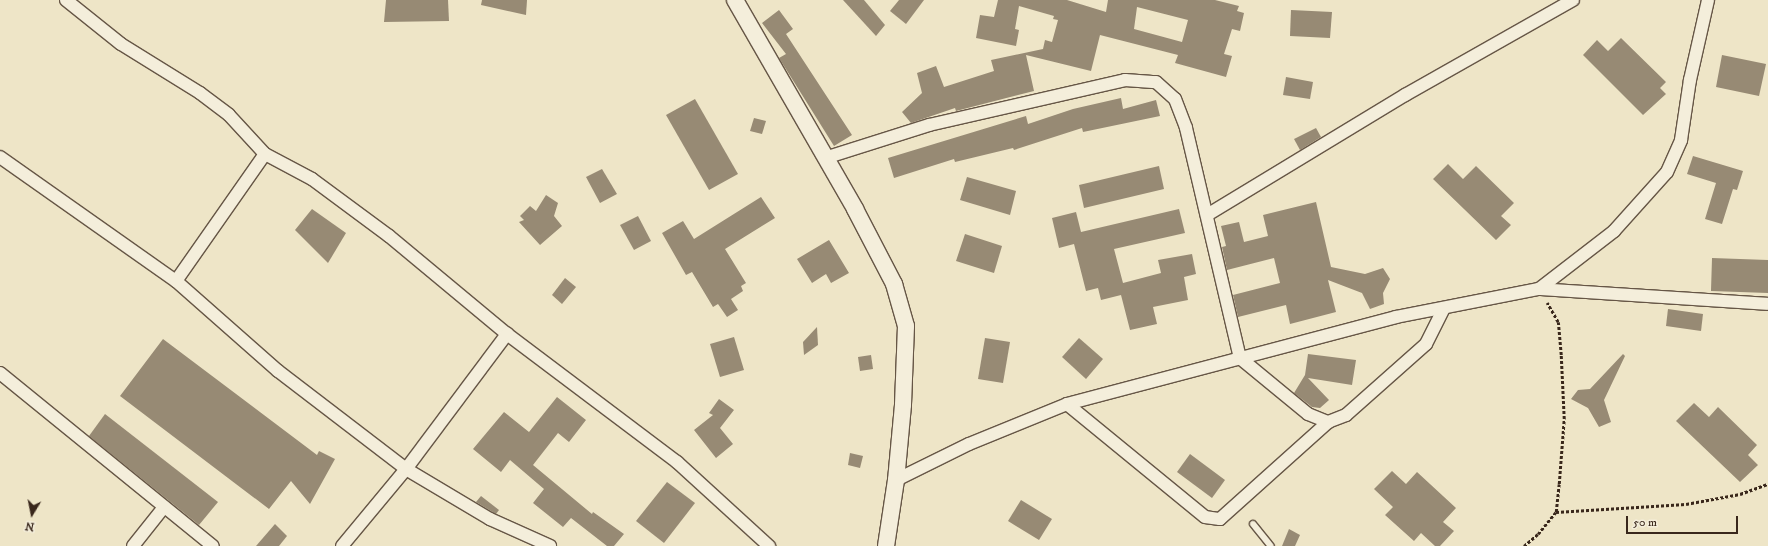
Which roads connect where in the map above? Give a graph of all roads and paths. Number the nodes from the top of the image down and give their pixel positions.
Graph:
1 (66, 0) edge
2 (735, 0) edge
3 (1573, 0) edge
4 (1708, 0) edge
5 (265, 154) junction
6 (0, 157) edge
7 (826, 158) junction
8 (1207, 215) junction
9 (176, 281) junction
10 (1539, 289) junction
11 (1768, 304) edge
12 (1444, 308) junction
13 (507, 334) junction
14 (1240, 358) junction
15 (0, 373) edge
16 (1067, 404) junction
17 (1328, 422) junction
18 (406, 469) junction
19 (896, 480) junction
20 (1768, 484) edge
21 (164, 507) junction
22 (1556, 512) junction
23 (1253, 524) dead end
24 (133, 546) edge
25 (213, 546) edge
26 (342, 546) edge
27 (550, 546) edge
28 (769, 546) edge
29 (886, 546) edge
30 (1271, 546) edge
31 (1524, 546) edge

1 - 5 street
2 - 7 street
3 - 8 street
4 - 10 street
5 - 9 street
5 - 13 street
6 - 9 street
7 - 8 street
7 - 19 street
8 - 14 street
9 - 18 street
10 - 11 street
10 - 12 street
10 - 22 path
12 - 14 street
12 - 17 street
13 - 18 street
13 - 28 street
14 - 16 street
14 - 17 street
15 - 21 street
16 - 17 street
16 - 19 street
18 - 26 street
18 - 27 street
19 - 29 street
20 - 22 path
21 - 24 street
21 - 25 street
22 - 31 path
23 - 30 lane

